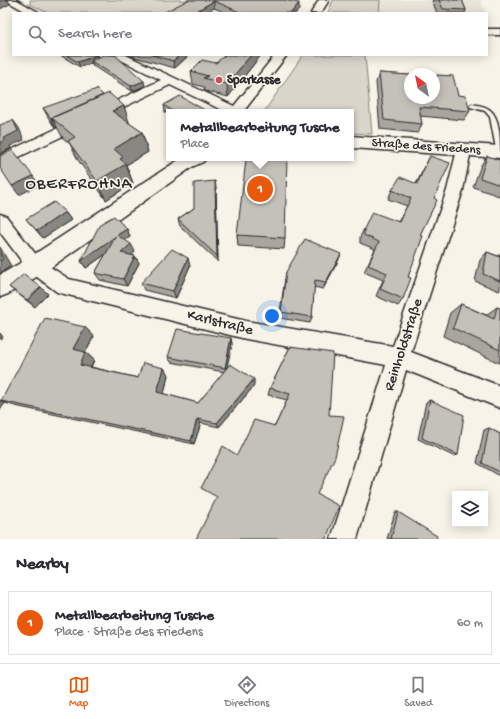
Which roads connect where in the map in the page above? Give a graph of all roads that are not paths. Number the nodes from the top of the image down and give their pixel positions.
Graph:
1 (10, 0) edge
2 (324, 0) edge
3 (33, 12) edge
4 (317, 12) edge
5 (488, 32) edge
6 (500, 32) edge
7 (119, 56) edge
8 (280, 56) edge
9 (169, 81) junction
10 (472, 106) dead end
11 (230, 109) edge
12 (238, 109) edge
13 (354, 142) edge
14 (464, 150) junction
15 (500, 151) edge
16 (0, 161) edge
17 (191, 161) edge
18 (0, 220) edge
19 (35, 266) junction
20 (0, 287) edge
21 (399, 358) junction
22 (500, 397) edge
23 (344, 539) edge

1 - 3 street
2 - 4 street
5 - 6 street
7 - 9 street
8 - 12 street
9 - 11 street
9 - 16 street
10 - 15 lane
13 - 14 main road, Straße des Friedens
14 - 15 main road, Straße des Friedens
14 - 21 street, Reinholdstraße
17 - 19 main road
18 - 19 street, Karlstraße
19 - 20 main road
19 - 21 street, Karlstraße
21 - 22 street, Karlstraße
21 - 23 street, Reinholdstraße

